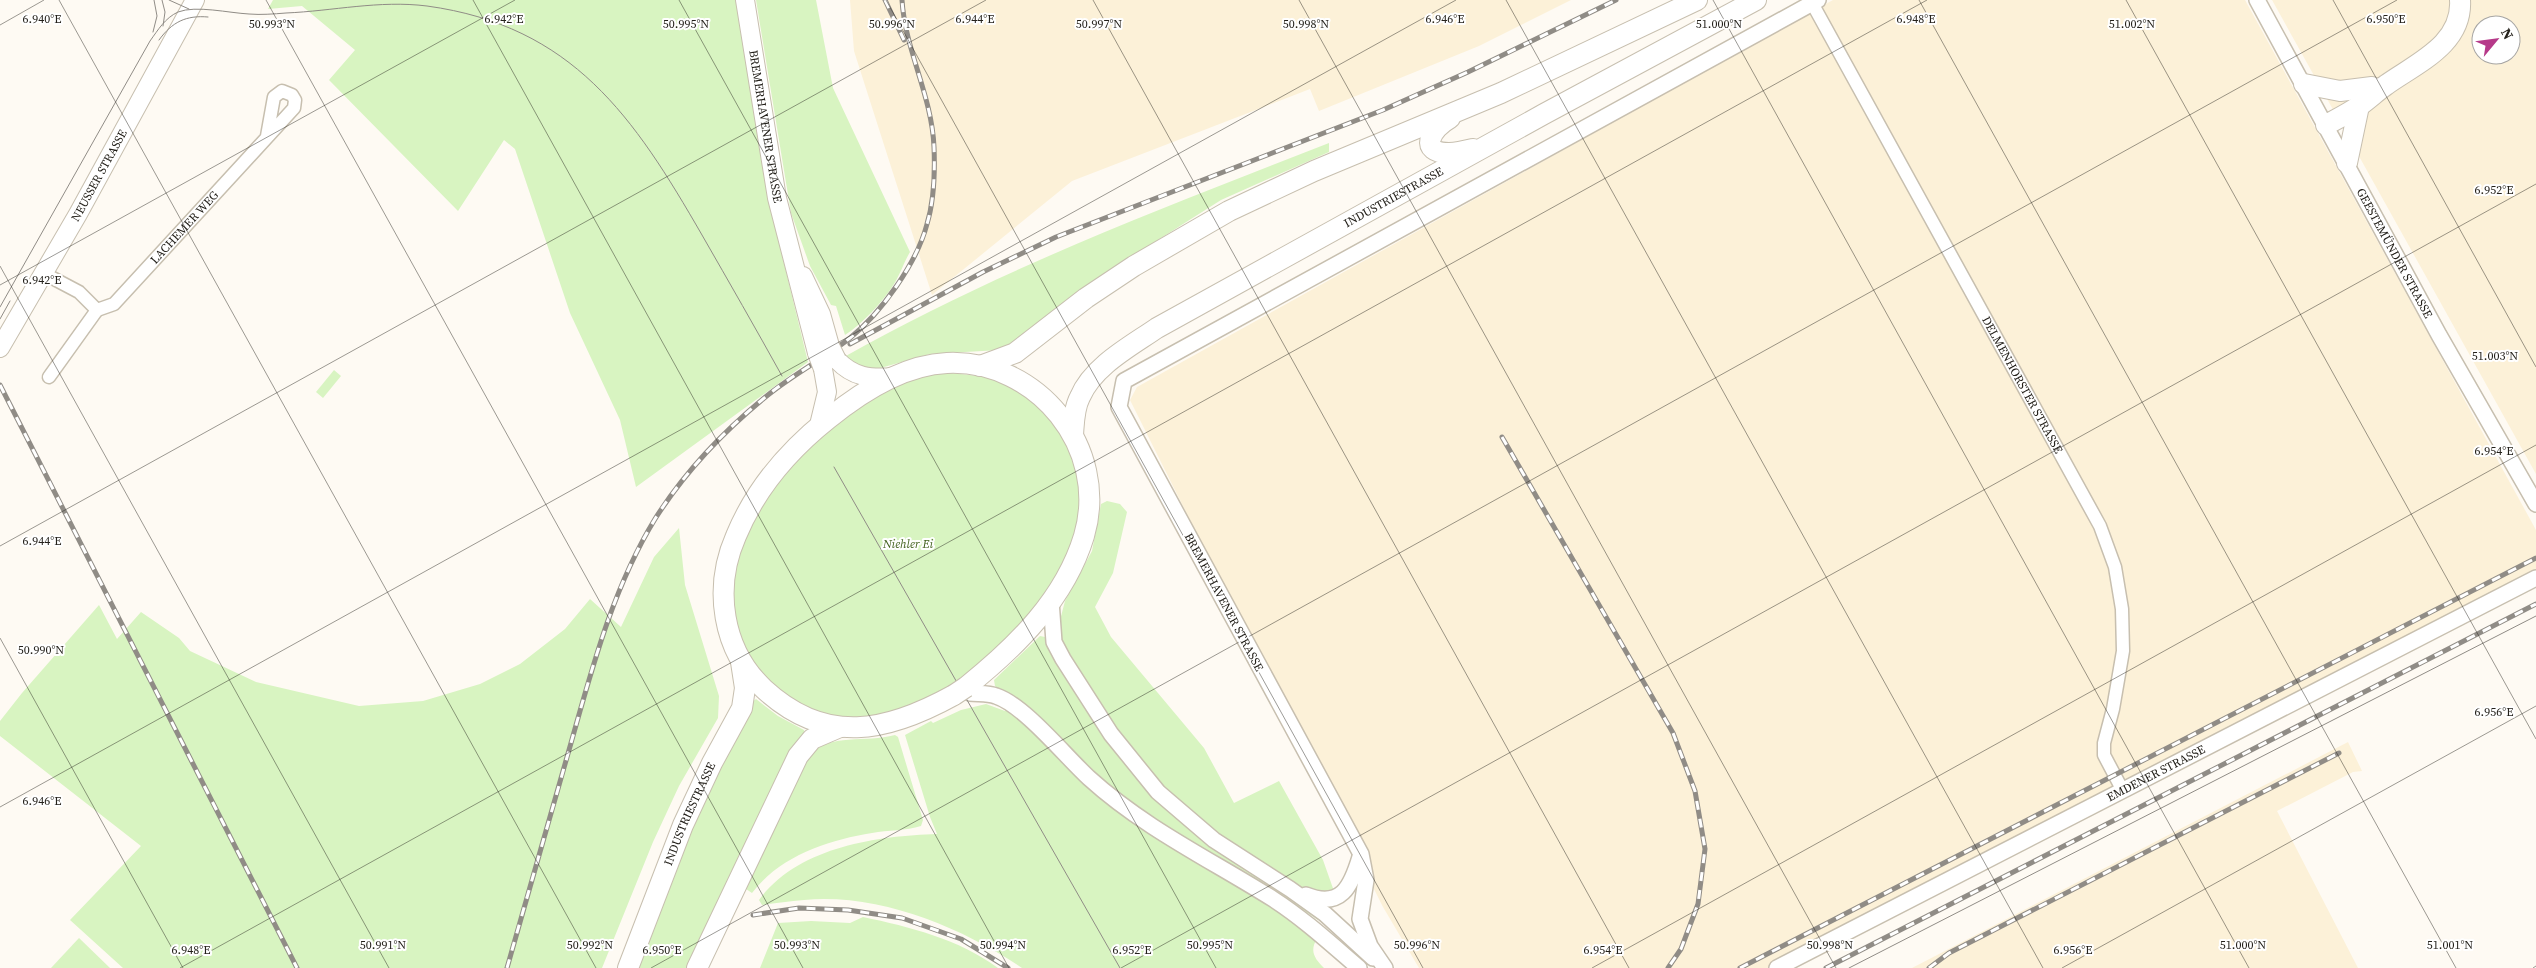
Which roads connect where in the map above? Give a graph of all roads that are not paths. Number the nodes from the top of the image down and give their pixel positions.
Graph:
1 (195, 0) edge
2 (745, 0) edge
3 (1697, 0) edge
4 (1756, 0) edge
5 (2257, 0) edge
6 (2460, 0) edge
7 (1815, 2) edge
8 (2304, 84) junction
9 (2379, 86) junction
10 (1481, 101) junction
11 (2359, 106) junction
12 (2323, 119) junction
13 (267, 136) dead end
14 (1494, 143) junction
15 (2347, 163) junction
16 (43, 273) junction
17 (97, 310) junction
18 (0, 348) edge
19 (827, 357) junction
20 (973, 365) junction
21 (49, 377) dead end
22 (893, 377) junction
23 (819, 425) junction
24 (1073, 435) junction
25 (2536, 504) edge
26 (2534, 580) edge
27 (1051, 601) junction
28 (735, 647) junction
29 (963, 692) junction
30 (840, 727) junction
31 (2123, 791) junction
32 (1361, 854) junction
33 (1290, 889) junction
34 (1360, 919) junction
35 (1318, 932) junction
36 (1347, 934) junction
37 (628, 968) edge
38 (696, 968) edge
39 (1359, 968) edge
40 (1385, 968) edge
41 (1777, 968) edge

1 - 16 main road, NEUSSER STRASSE
2 - 19 main road, BREMERHAVENER STRASSE
3 - 10 highway
4 - 14 highway, INDUSTRIESTRASSE
5 - 8 street, GEESTEMÜNDER STRASSE
6 - 9 highway
7 - 31 street, DELMENHORSTER STRASSE
7 - 32 street, BREMERHAVENER STRASSE
8 - 9 highway
8 - 12 street, GEESTEMÜNDER STRASSE
9 - 11 highway
9 - 12 highway
10 - 14 highway
10 - 20 highway
11 - 12 highway
11 - 15 highway
12 - 15 street, GEESTEMÜNDER STRASSE
13 - 17 street, LACHEMER WEG
14 - 24 highway, INDUSTRIESTRASSE
15 - 25 street, GEESTEMÜNDER STRASSE
16 - 17 street
16 - 18 main road, NEUSSER STRASSE
17 - 21 street, LACHEMER WEG
19 - 22 main road
19 - 23 main road, BREMERHAVENER STRASSE
20 - 22 highway
20 - 24 highway
22 - 23 highway
23 - 28 highway
24 - 27 highway
26 - 31 street, EMDENER STRASSE
27 - 29 highway
27 - 33 street, BREMERHAVENER STRASSE
28 - 30 highway
28 - 37 highway, INDUSTRIESTRASSE
29 - 30 highway
29 - 35 street
30 - 38 highway
31 - 41 street, EMDENER STRASSE
32 - 33 street, BREMERHAVENER STRASSE
32 - 34 street, BREMERHAVENER STRASSE
33 - 36 street, BREMERHAVENER STRASSE
34 - 36 street
34 - 40 street, BREMERHAVENER STRASSE
35 - 36 street
35 - 39 street
36 - 40 street, BREMERHAVENER STRASSE

